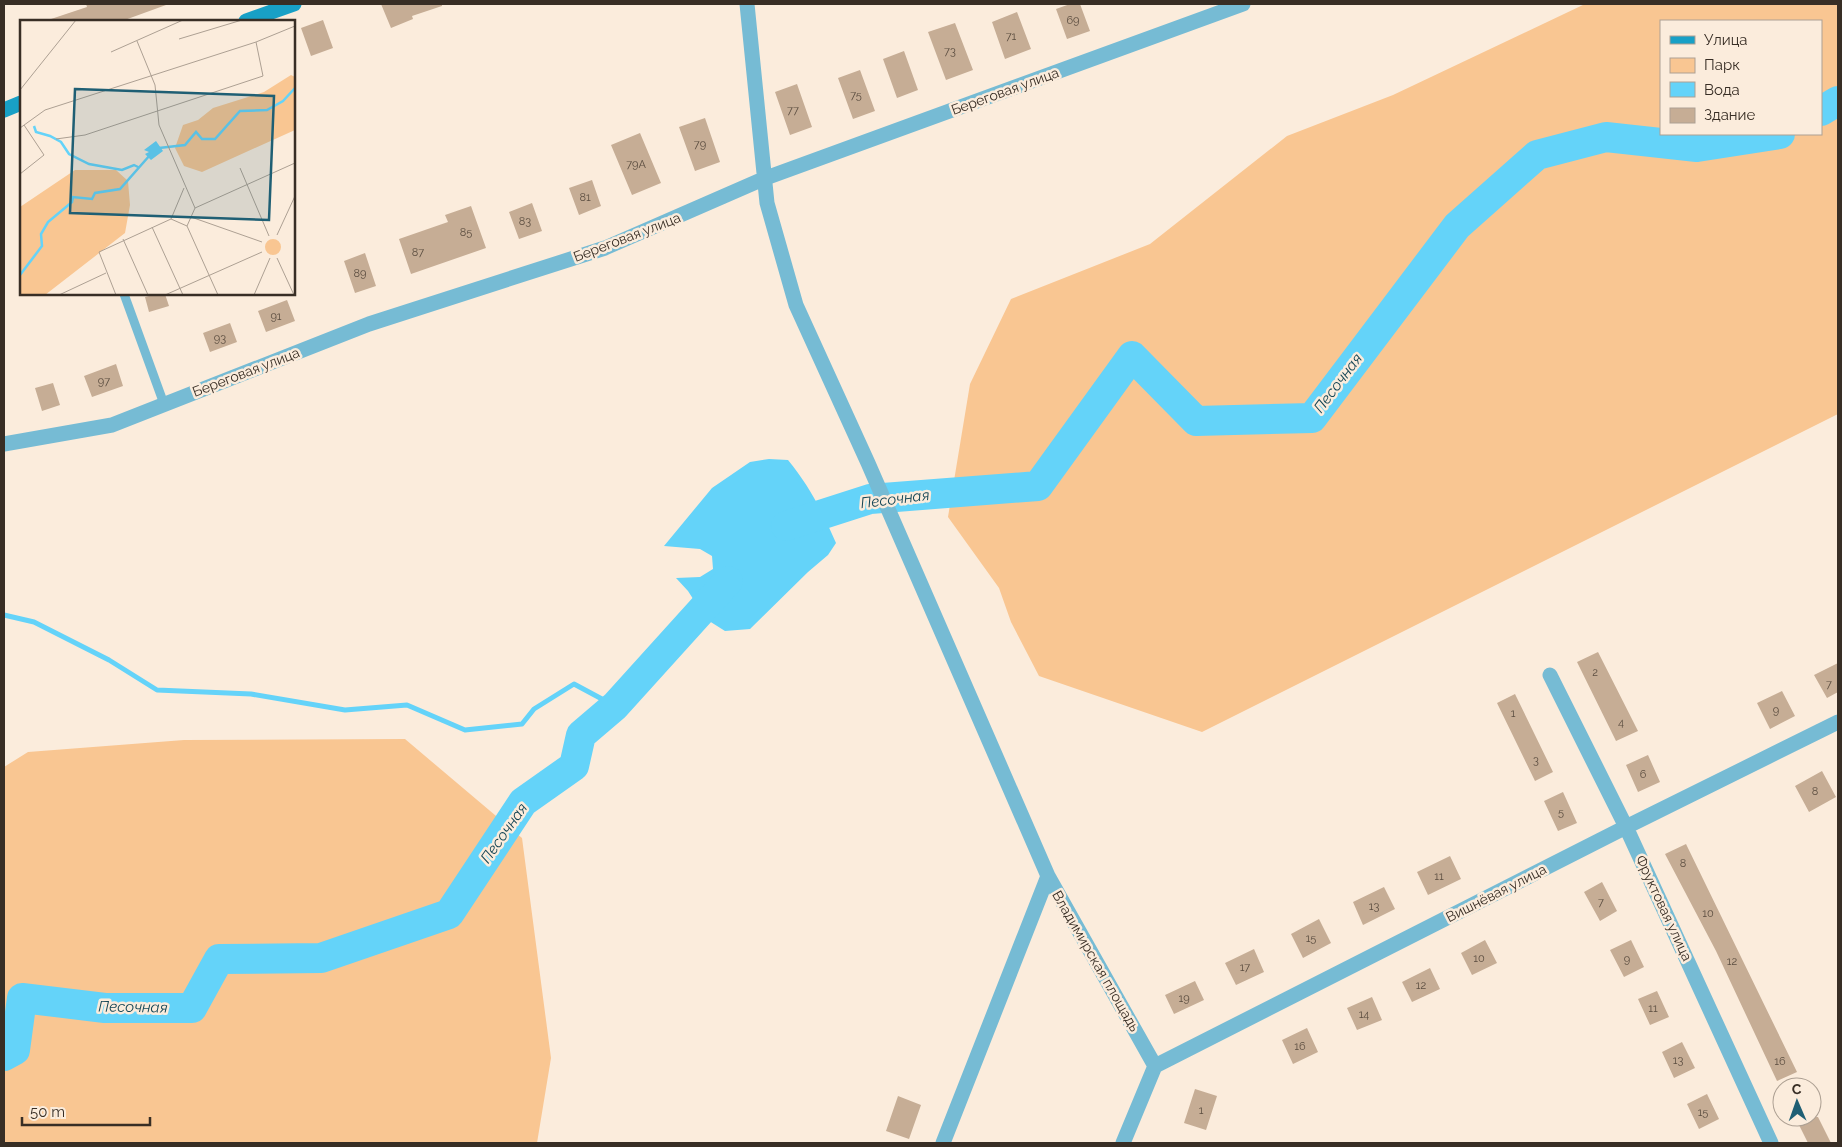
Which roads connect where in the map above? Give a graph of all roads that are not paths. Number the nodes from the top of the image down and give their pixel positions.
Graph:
1 (294, 4) edge
2 (747, 4) edge
3 (1243, 4) edge
4 (249, 20) edge
5 (20, 104) edge
6 (4, 110) edge
7 (763, 179) junction
8 (124, 295) edge
9 (164, 404) junction
10 (4, 444) edge
11 (1550, 675) dead end
12 (1838, 722) edge
13 (1626, 827) junction
14 (1048, 876) junction
15 (1155, 1066) junction
16 (943, 1143) edge
17 (1123, 1143) edge
18 (1771, 1143) edge

1 - 4 street
2 - 7 street
3 - 7 street, Береговая улица
5 - 6 street
7 - 9 street, Береговая улица
7 - 14 street
8 - 9 lane
9 - 10 street, Береговая улица
11 - 13 street, Фруктовая улица
12 - 13 street, Вишнёвая улица
13 - 15 street, Вишнёвая улица
13 - 18 street, Фруктовая улица
14 - 15 street, Владимирская площадь
14 - 16 street, Владимирская площадь
15 - 17 street

